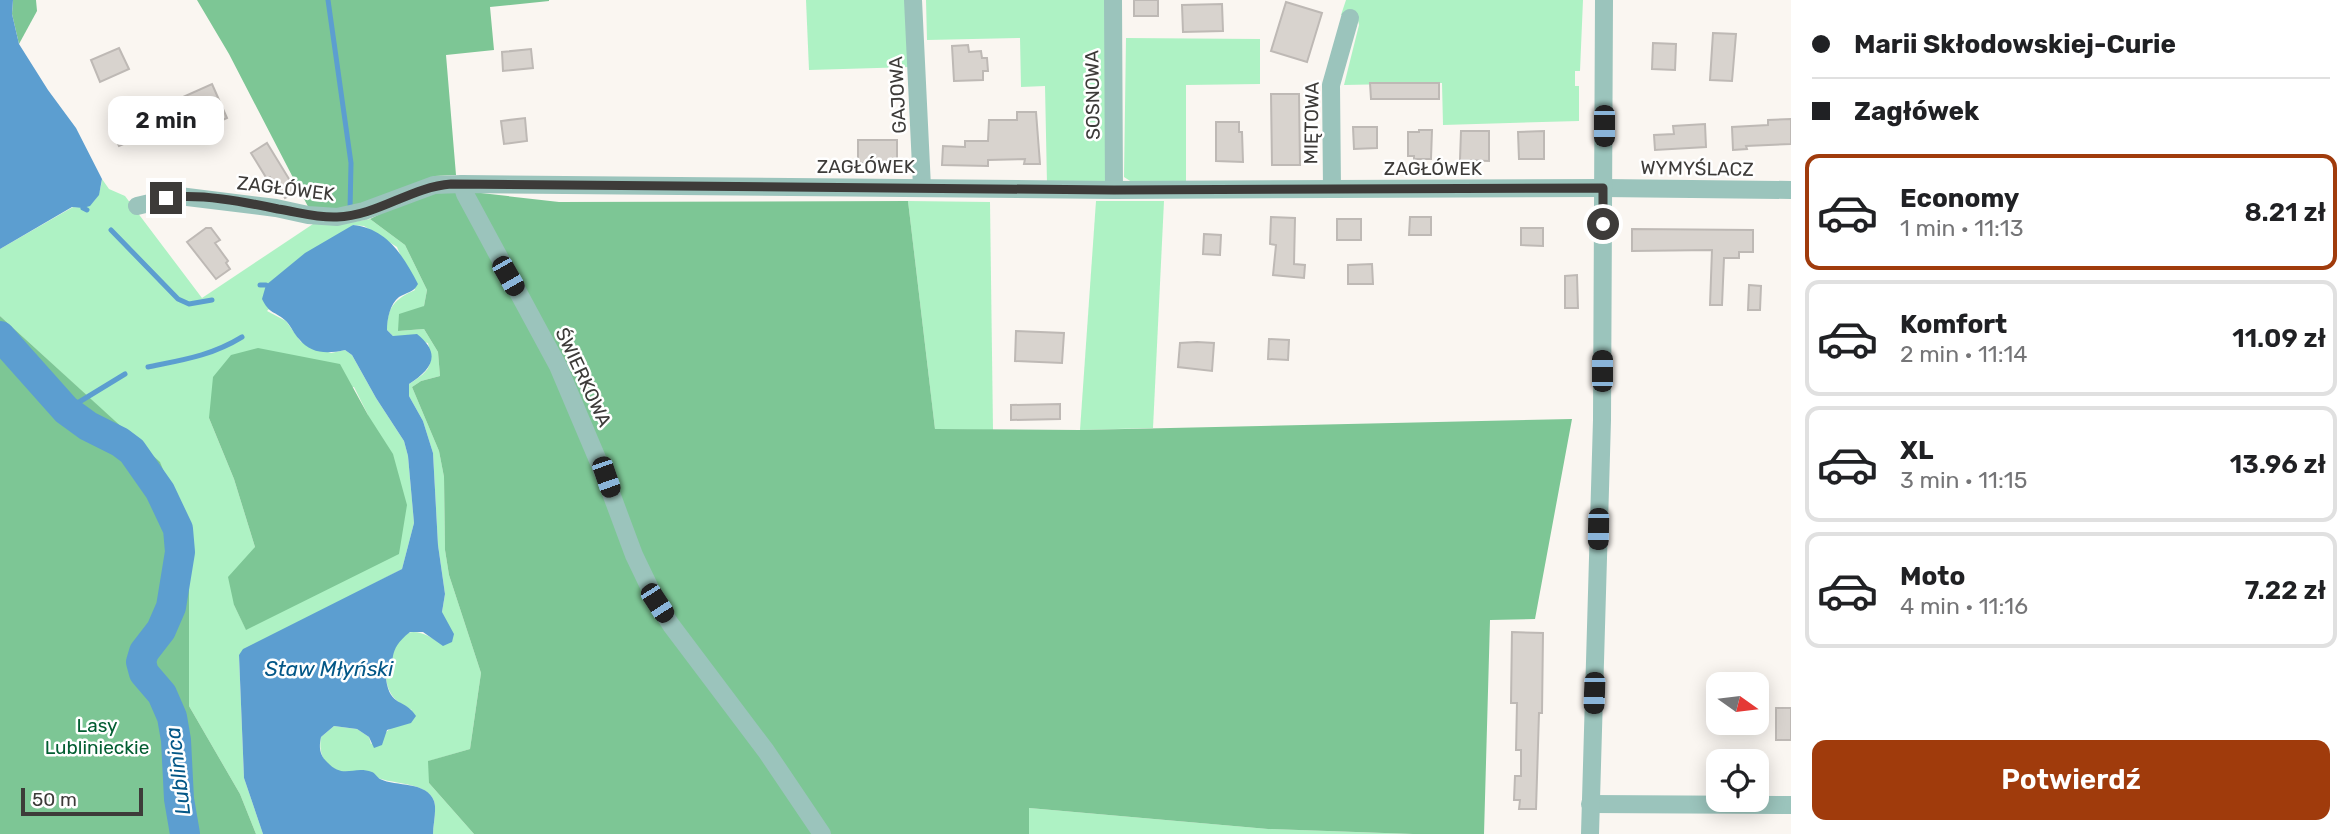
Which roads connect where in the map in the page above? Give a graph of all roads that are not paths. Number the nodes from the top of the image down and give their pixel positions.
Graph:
1 (913, 0) edge
2 (1113, 0) edge
3 (1604, 0) edge
4 (1350, 18) dead end
5 (462, 184) junction
6 (922, 187) junction
7 (1332, 188) junction
8 (1603, 188) junction
9 (1114, 190) junction
10 (1791, 190) edge
11 (137, 206) dead end
12 (1590, 804) junction
13 (1791, 805) edge
14 (822, 834) edge
15 (1590, 834) edge

1 - 6 street, GAJOWA
2 - 9 street, SOSNOWA
3 - 8 street
4 - 7 street, MIĘTOWA
5 - 6 street, ZAGŁÓWEK
5 - 11 street, ZAGŁÓWEK
5 - 14 street, ŚWIERKOWA
6 - 9 street, ZAGŁÓWEK
7 - 8 street, ZAGŁÓWEK
7 - 9 street, ZAGŁÓWEK
8 - 10 street, WYMYŚLACZ
8 - 12 street
12 - 13 street
12 - 15 street

